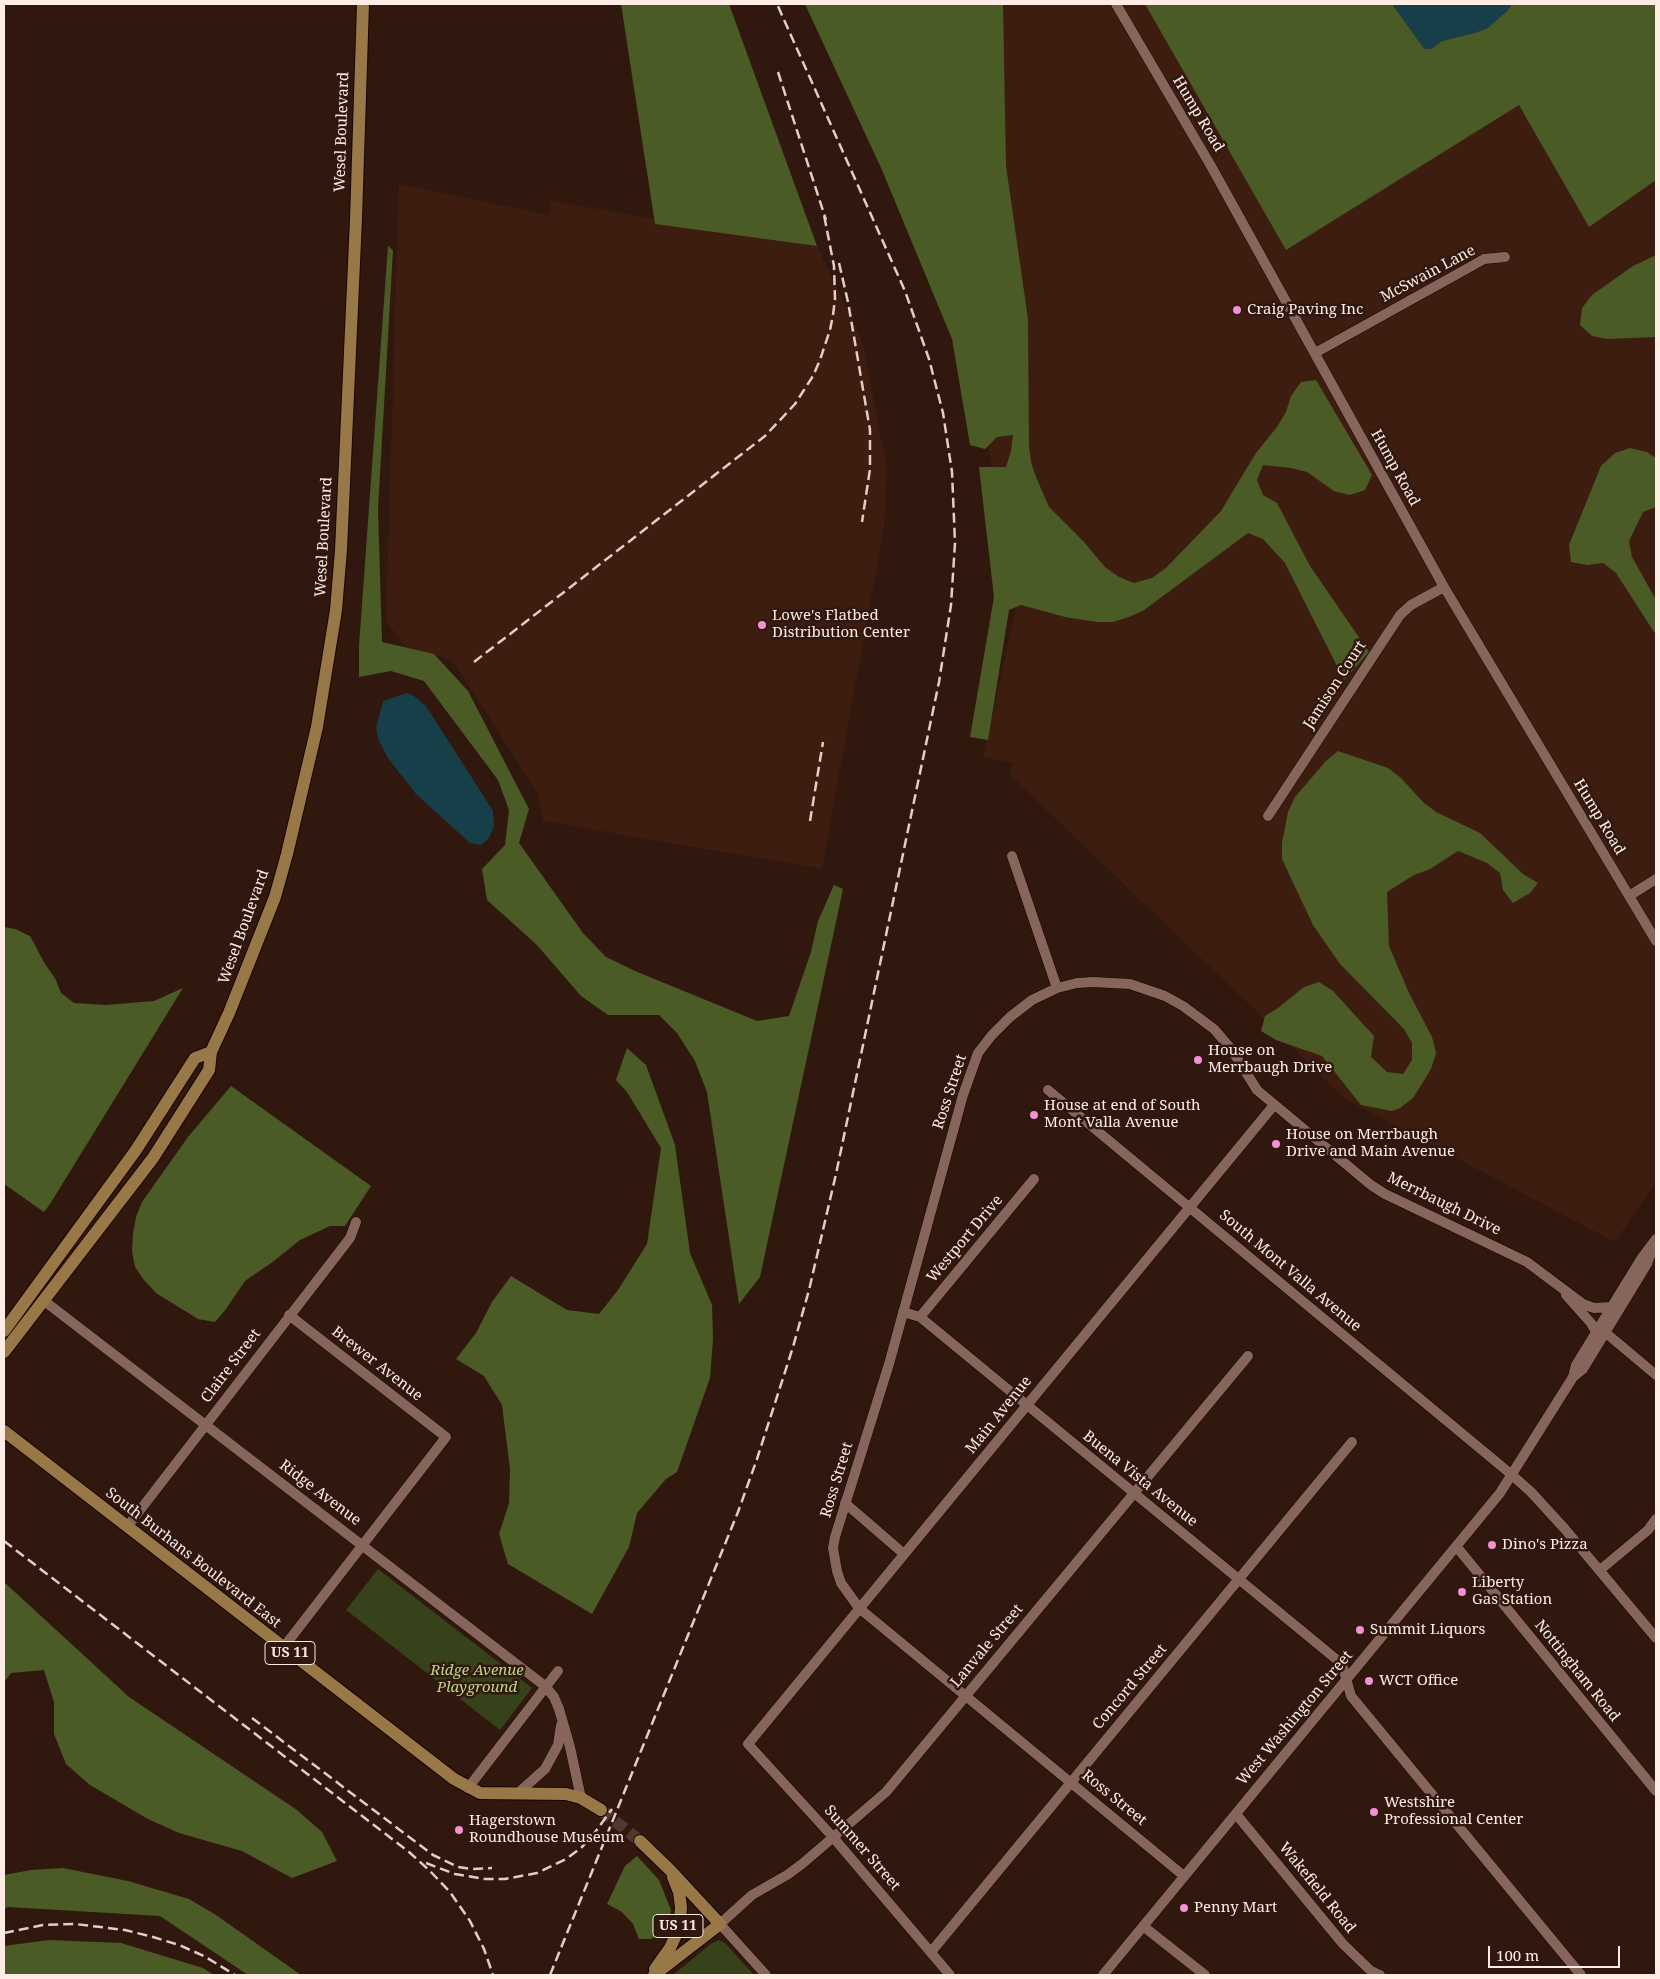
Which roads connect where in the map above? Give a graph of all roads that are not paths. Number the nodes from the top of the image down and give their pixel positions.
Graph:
1 (363, 4) edge
2 (1116, 4) edge
3 (1505, 256) dead end
4 (1315, 353) junction
5 (1444, 587) junction
6 (1268, 816) dead end
7 (1012, 856) dead end
8 (1656, 879) edge
9 (1629, 896) junction
10 (1656, 941) edge
11 (1057, 988) junction
12 (211, 1052) junction
13 (1048, 1090) dead end
14 (1274, 1105) junction
15 (1034, 1179) dead end
16 (1189, 1207) junction
17 (356, 1222) dead end
18 (1656, 1240) edge
19 (1558, 1284) junction
20 (43, 1300) junction
21 (1611, 1307) junction
22 (903, 1312) junction
23 (289, 1315) junction
24 (920, 1317) junction
25 (4, 1332) edge
26 (1601, 1333) junction
27 (4, 1352) edge
28 (1248, 1356) dead end
29 (1656, 1375) edge
30 (1027, 1405) junction
31 (205, 1425) junction
32 (4, 1431) edge
33 (1352, 1442) dead end
34 (1512, 1475) junction
35 (1134, 1493) junction
36 (845, 1503) junction
37 (1656, 1519) edge
38 (127, 1527) junction
39 (363, 1545) junction
40 (1456, 1546) junction
41 (904, 1554) junction
42 (1600, 1570) junction
43 (1239, 1579) junction
44 (859, 1608) junction
45 (1656, 1638) edge
46 (283, 1648) junction
47 (558, 1671) dead end
48 (1346, 1680) junction
49 (545, 1686) junction
50 (966, 1696) junction
51 (561, 1722) junction
52 (748, 1744) joint
53 (1071, 1782) junction
54 (468, 1788) junction
55 (1656, 1791) edge
56 (516, 1795) junction
57 (581, 1798) junction
58 (601, 1810) tunnel mouth
59 (1236, 1814) junction
60 (832, 1836) junction
61 (640, 1841) tunnel mouth
62 (670, 1870) junction
63 (1184, 1876) junction
64 (720, 1924) junction
65 (1143, 1926) junction
66 (931, 1952) junction
67 (649, 1975) edge
68 (654, 1975) edge
69 (766, 1975) edge
70 (950, 1975) edge
71 (1103, 1975) edge
72 (1205, 1975) edge
73 (1380, 1975) edge
74 (1580, 1975) edge

1 - 12 main road, Wesel Boulevard
2 - 4 street, Hump Road
3 - 4 street, McSwain Lane
4 - 5 street, Hump Road
5 - 6 street, Jamison Court
5 - 9 street, Hump Road
7 - 11 street
8 - 9 street
9 - 10 street, Hump Road
11 - 14 street, Merrbaugh Drive
11 - 22 street, Ross Street
12 - 20 main road, Wesel Boulevard
12 - 25 main road
13 - 16 street, South Mont Valla Avenue
14 - 16 street, Main Avenue
14 - 19 street, Merrbaugh Drive
15 - 24 street, Westport Drive
16 - 30 street, Main Avenue
16 - 34 street, South Mont Valla Avenue
17 - 23 street, Claire Street
18 - 21 street, West Washington Street
18 - 26 street, West Washington Street
19 - 21 street, Merrbaugh Drive
19 - 26 street, Merrbaugh Drive
20 - 27 main road, Wesel Boulevard
20 - 31 street, Ridge Avenue
21 - 26 street, West Washington Street
22 - 24 street, Buena Vista Avenue
22 - 36 street, Ross Street
23 - 31 street, Claire Street
23 - 39 street, Brewer Avenue
24 - 30 street, Buena Vista Avenue
26 - 29 street, Merrbaugh Drive
26 - 34 street, West Washington Street
28 - 35 street, Lanvale Street
30 - 35 street, Buena Vista Avenue
30 - 41 street, Main Avenue
31 - 38 street, Claire Street
31 - 39 street, Ridge Avenue
32 - 38 main road, South Burhans Boulevard East / US 11
33 - 43 street, Concord Street
34 - 40 street, West Washington Street
34 - 42 street, South Mont Valla Avenue
35 - 43 street, Buena Vista Avenue
35 - 50 street, Lanvale Street
36 - 41 street
36 - 44 street, Ross Street
37 - 42 street
38 - 46 main road, South Burhans Boulevard East / US 11
39 - 46 street
39 - 49 street, Ridge Avenue
40 - 48 street, West Washington Street
40 - 55 street, Nottingham Road
41 - 44 street, Main Avenue
42 - 45 street, South Mont Valla Avenue
43 - 48 street, Buena Vista Avenue
43 - 53 street, Concord Street
44 - 50 street, Ross Street
44 - 52 street, Main Avenue
46 - 54 main road, South Burhans Boulevard East / US 11
47 - 49 street
48 - 59 street, West Washington Street
48 - 74 street, Buena Vista Avenue
49 - 51 street, Ridge Avenue
49 - 54 street
50 - 53 street, Ross Street
50 - 60 street, Lanvale Street
51 - 56 street, Ridge Avenue
51 - 57 street, Ridge Avenue
52 - 60 street, Summer Street
53 - 63 street, Ross Street
53 - 66 street, Concord Street
54 - 56 main road, South Burhans Boulevard East / US 11
56 - 57 main road, South Burhans Boulevard East / US 11
57 - 58 main road, South Burhans Boulevard East / US 11
59 - 63 street, West Washington Street
59 - 73 street, Wakefield Road
60 - 64 street, Lanvale Street
60 - 66 street, Summer Street
61 - 62 main road, US 11
62 - 64 main road, US 11
62 - 67 main road, US 11
63 - 65 street, West Washington Street
64 - 68 main road, US 11
64 - 69 street
65 - 71 street, West Washington Street
65 - 72 street
66 - 70 street, Summer Street

